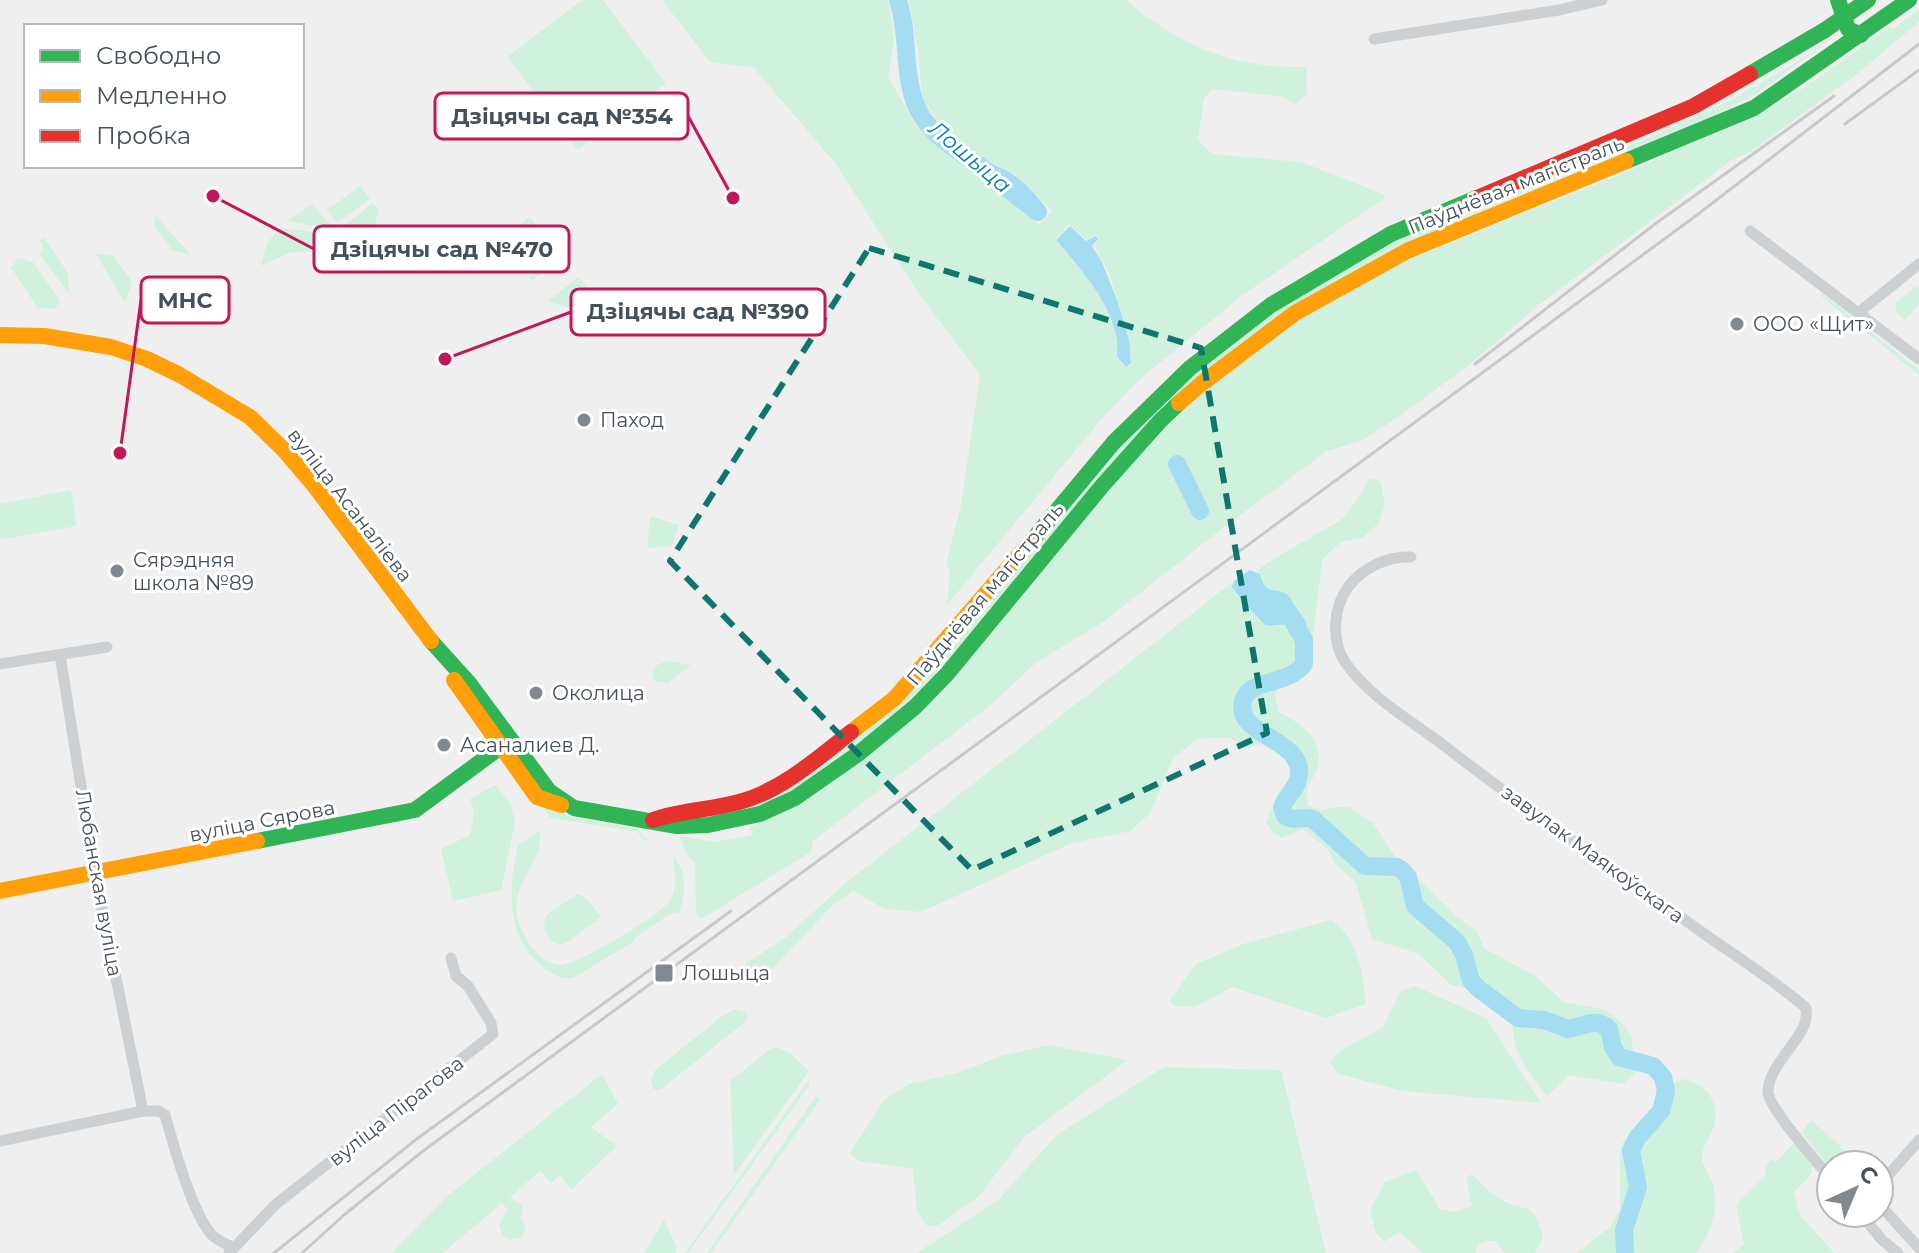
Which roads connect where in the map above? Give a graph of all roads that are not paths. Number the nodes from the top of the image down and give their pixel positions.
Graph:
1 (1602, 0) edge
2 (1838, 0) edge
3 (1909, 0) edge
4 (1860, 3) edge
5 (1842, 18) junction
6 (1861, 35) junction
7 (1374, 39) dead end
8 (1750, 231) dead end
9 (1919, 264) edge
10 (1858, 313) junction
11 (0, 335) edge
12 (1919, 359) edge
13 (1411, 557) dead end
14 (107, 647) dead end
15 (60, 655) junction
16 (0, 664) edge
17 (506, 744) junction
18 (652, 820) junction
19 (95, 874) junction
20 (0, 891) edge
21 (451, 958) dead end
22 (143, 1111) junction
23 (1919, 1140) edge
24 (0, 1141) edge
25 (1815, 1159) edge
26 (1895, 1168) edge
27 (1895, 1222) edge
28 (1873, 1229) edge
29 (1919, 1248) edge
30 (231, 1250) edge
31 (1898, 1253) edge

1 - 7 street
2 - 5 main road
3 - 6 main road, Паўднёвая магістраль
4 - 5 main road, Паўднёвая магістраль
4 - 6 main road
5 - 6 main road
5 - 18 main road, Паўднёвая магістраль
6 - 18 main road, Паўднёвая магістраль
8 - 10 street
9 - 10 street
10 - 12 street
11 - 17 main road, вуліца Асаналіева
13 - 25 street, завулак Маякоўскага
14 - 15 street
15 - 16 street
15 - 19 street, Любанская вуліца
17 - 18 main road, вуліца Асаналіева
17 - 19 main road, вуліца Сярова
19 - 20 main road, вуліца Сярова
19 - 22 street, Любанская вуліца
21 - 30 street, вуліца Пірагова
22 - 24 street
22 - 30 street
23 - 26 street
27 - 29 street
28 - 31 street

